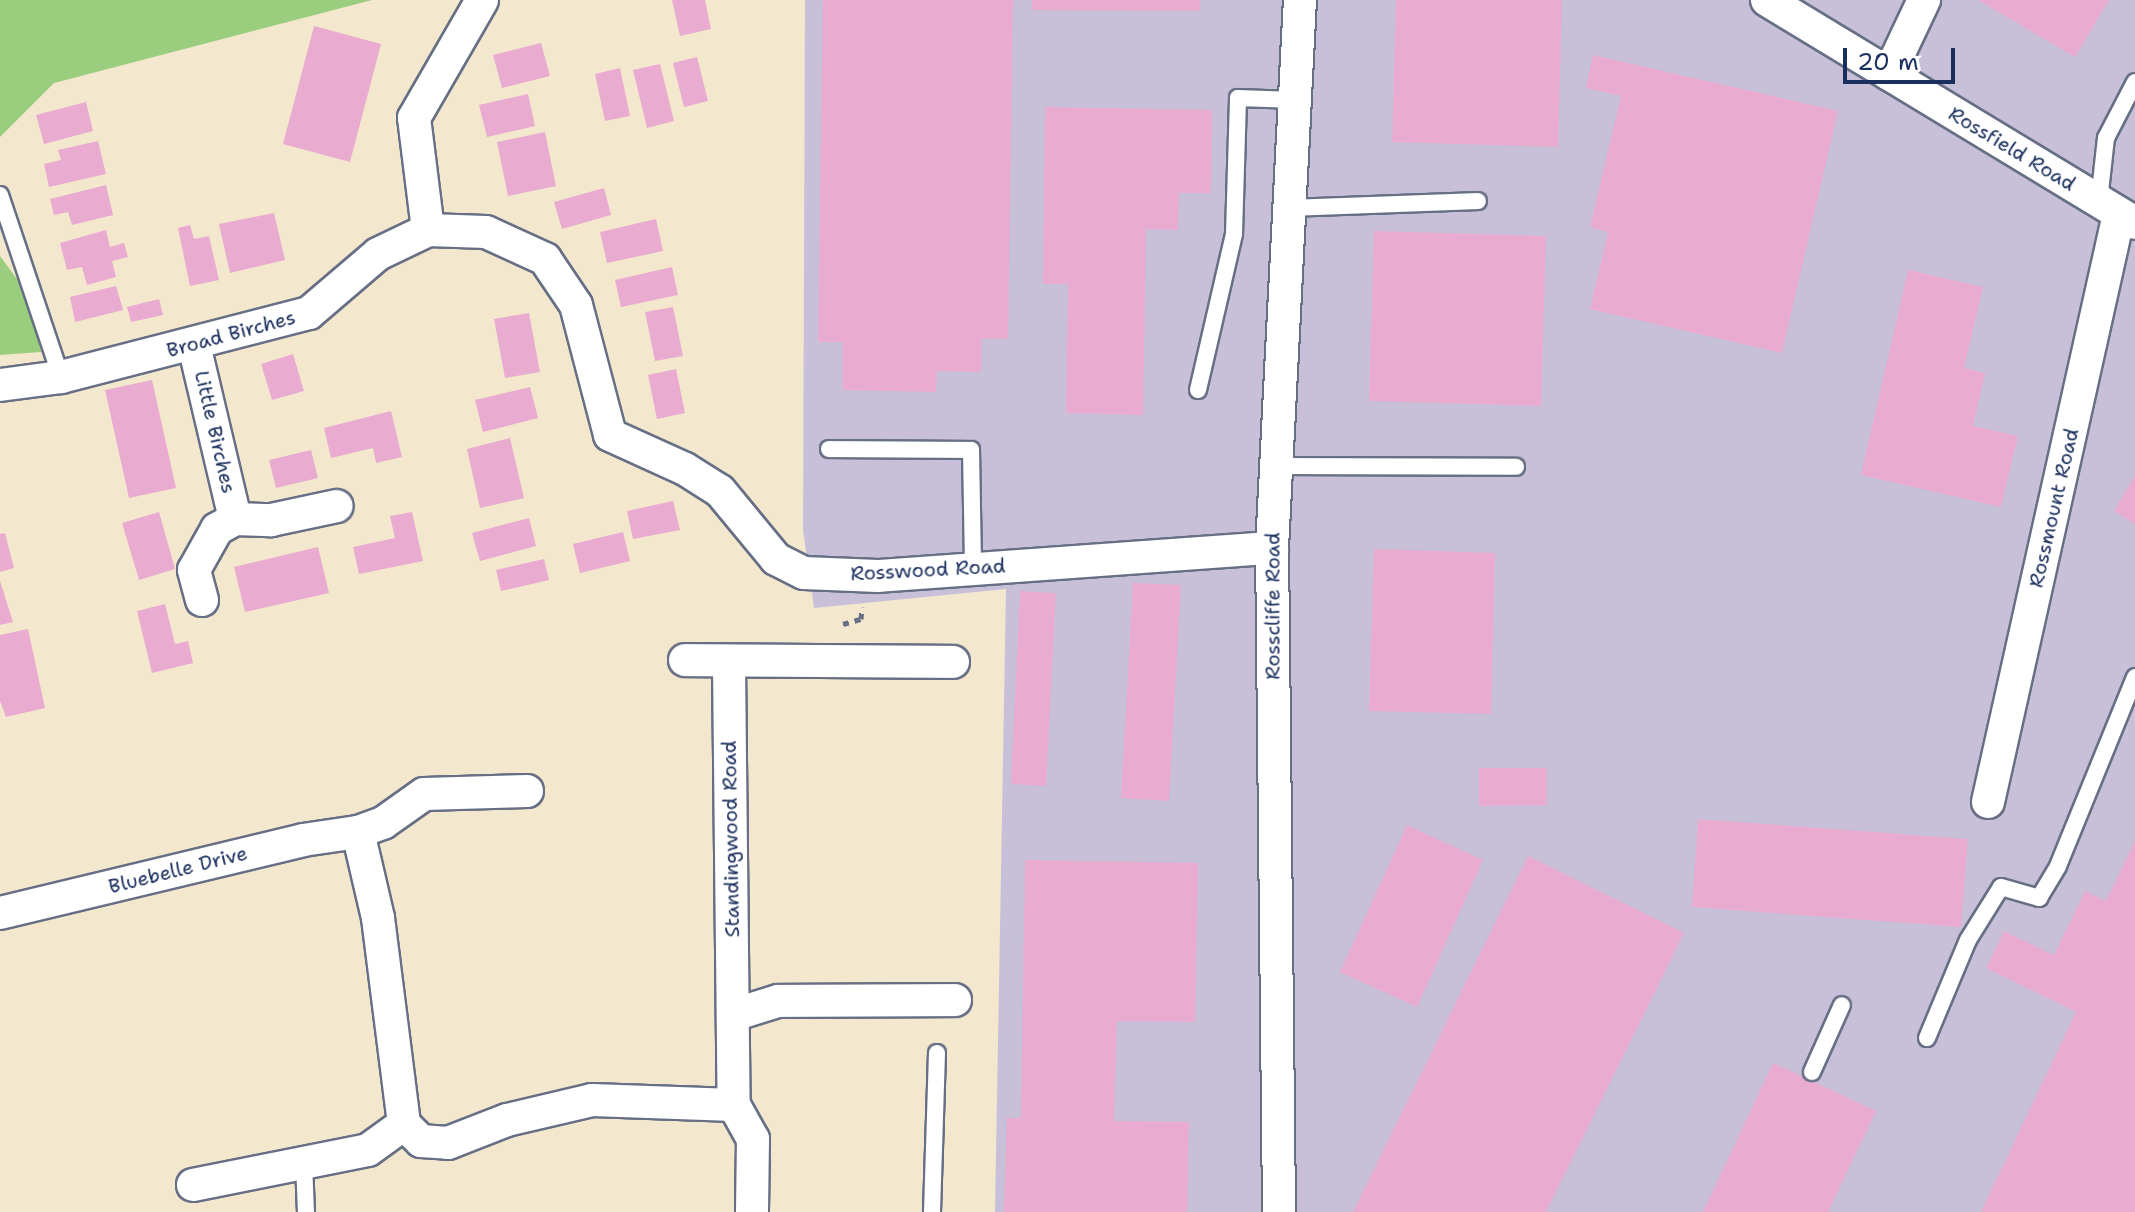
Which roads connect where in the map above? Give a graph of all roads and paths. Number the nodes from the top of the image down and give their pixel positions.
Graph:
1 (482, 0) edge
2 (1300, 0) edge
3 (1767, 0) edge
4 (1924, 0) edge
5 (1889, 74) junction
6 (2135, 82) edge
7 (1295, 100) junction
8 (0, 195) edge
9 (1478, 201) dead end
10 (1290, 208) junction
11 (2118, 213) edge
12 (428, 230) junction
13 (194, 345) junction
14 (61, 377) junction
15 (0, 385) edge
16 (1198, 390) dead end
17 (829, 449) dead end
18 (1276, 466) junction
19 (1516, 467) dead end
20 (337, 506) dead end
21 (235, 519) junction
22 (1272, 548) junction
23 (973, 569) junction
24 (864, 576) junction
25 (202, 600) dead end
26 (833, 627) dead end
27 (685, 660) dead end
28 (953, 662) dead end
29 (729, 663) junction
30 (2135, 677) edge
31 (527, 791) dead end
32 (1988, 802) dead end
33 (358, 832) junction
34 (0, 913) edge
35 (955, 1000) dead end
36 (1842, 1005) dead end
37 (733, 1015) junction
38 (1927, 1038) dead end
39 (937, 1053) dead end
40 (1812, 1072) dead end
41 (734, 1105) junction
42 (404, 1124) junction
43 (304, 1163) junction
44 (193, 1185) dead end
45 (306, 1212) edge
46 (752, 1212) edge
47 (932, 1212) edge
48 (1279, 1212) edge

1 - 12 street
2 - 7 street, Rosscliffe Road
3 - 5 street, Rossfield Road
4 - 5 street
5 - 11 street, Rossfield Road
6 - 11 lane
7 - 10 street, Rosscliffe Road
7 - 16 lane
8 - 14 lane
9 - 10 lane
10 - 18 street, Rosscliffe Road
11 - 32 street, Rossmount Road
12 - 13 street, Broad Birches
12 - 24 street, Rosswood Road
13 - 14 street, Broad Birches
13 - 21 street, Little Birches
14 - 15 street, Broad Birches
17 - 23 lane
18 - 19 lane
18 - 22 street, Rosscliffe Road
20 - 21 street, Little Birches
21 - 25 street, Little Birches
22 - 23 street, Rosswood Road
22 - 48 street, Rosscliffe Road
23 - 24 street, Rosswood Road
24 - 26 path
27 - 29 street
28 - 29 street
29 - 37 street, Standingwood Road
30 - 38 lane
31 - 33 street, Bluebelle Drive
33 - 34 street, Bluebelle Drive
33 - 42 street
35 - 37 street
36 - 40 lane
37 - 41 street, Standingwood Road
39 - 47 lane
41 - 42 street
41 - 46 street, Standingwood Road
42 - 43 street
43 - 44 street
43 - 45 lane

